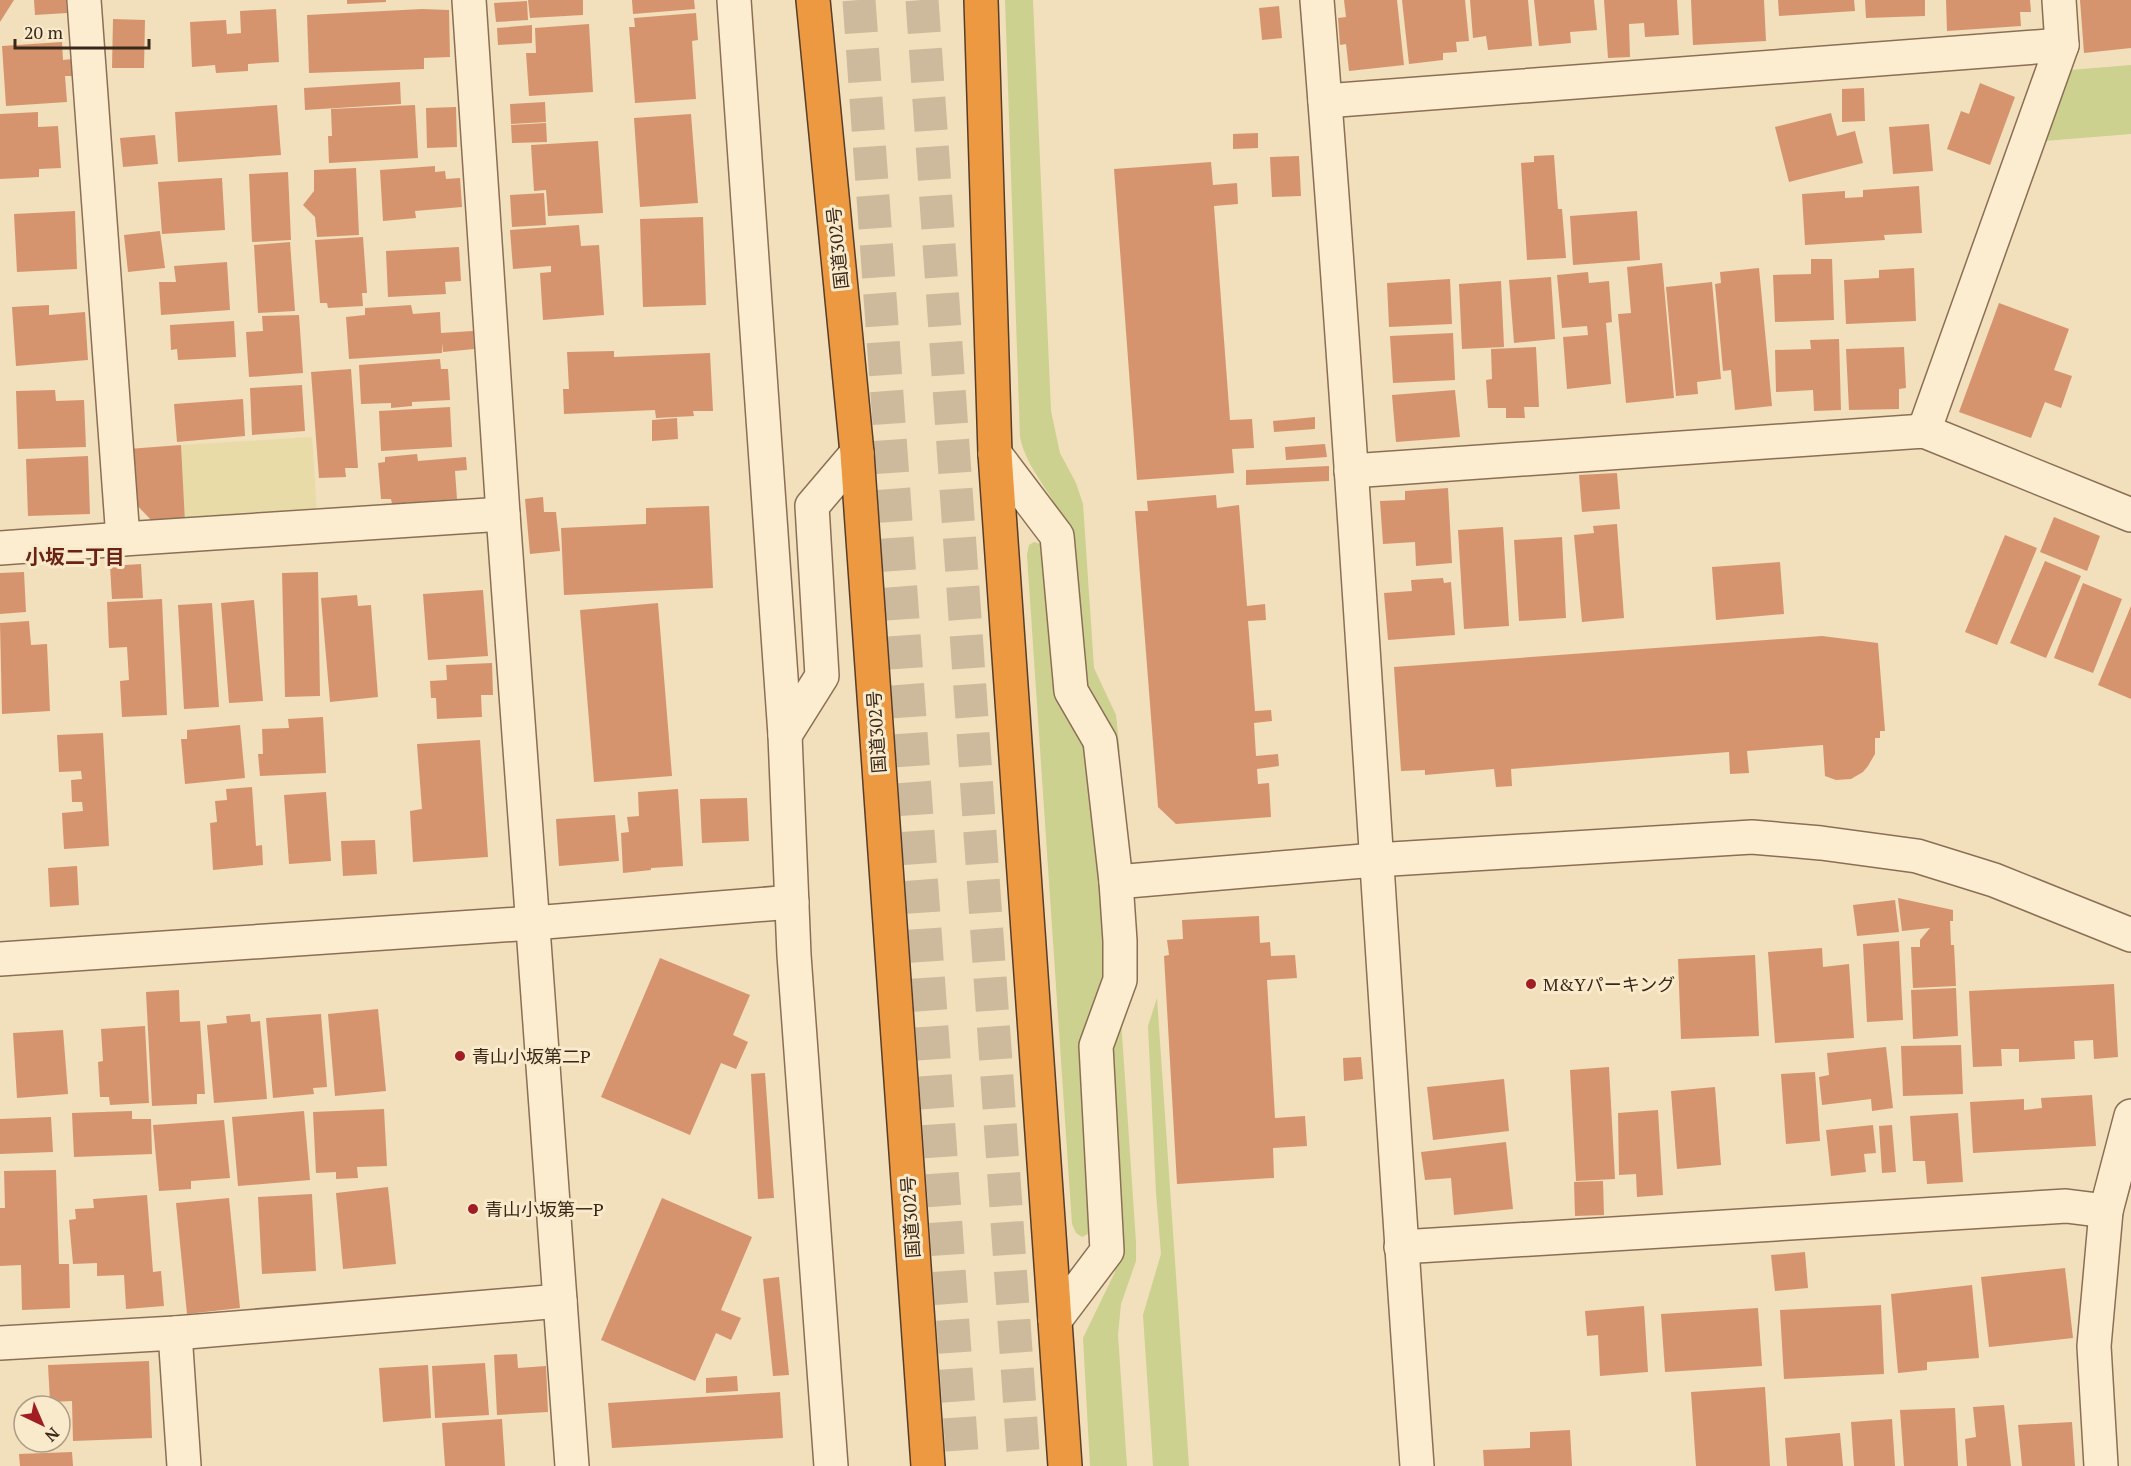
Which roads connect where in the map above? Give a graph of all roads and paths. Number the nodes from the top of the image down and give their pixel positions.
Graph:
1 (84, 0) edge
2 (469, 0) edge
3 (734, 0) edge
4 (813, 0) edge
5 (981, 0) edge
6 (1317, 0) edge
7 (2059, 0) edge
8 (2062, 45) junction
9 (1325, 101) junction
10 (1924, 430) junction
11 (856, 453) junction
12 (995, 454) junction
13 (1352, 471) junction
14 (503, 514) junction
15 (2131, 515) edge
16 (123, 539) junction
17 (0, 548) edge
18 (786, 735) junction
19 (1375, 860) junction
20 (1116, 882) junction
21 (792, 902) junction
22 (533, 923) junction
23 (2131, 935) edge
24 (0, 959) edge
25 (2131, 1116) edge
26 (2106, 1211) junction
27 (1401, 1247) junction
28 (560, 1301) junction
29 (1055, 1320) junction
30 (175, 1333) junction
31 (0, 1343) edge
32 (184, 1466) edge
33 (572, 1466) edge
34 (831, 1466) edge
35 (928, 1466) edge
36 (1065, 1466) edge
37 (1417, 1466) edge
38 (2101, 1466) edge

1 - 16 street
2 - 14 street
3 - 18 street
4 - 11 highway, 国道302号
5 - 12 highway
6 - 9 street
7 - 8 street
8 - 9 street
8 - 10 street
9 - 13 street
10 - 13 street
10 - 15 street
11 - 18 street
11 - 35 highway, 国道302号
12 - 20 street
12 - 29 highway
13 - 19 street
14 - 16 street
14 - 22 street
16 - 17 street
18 - 21 street
19 - 20 street
19 - 23 street
19 - 27 street
20 - 29 street
21 - 22 street
21 - 34 street
22 - 24 street
22 - 28 street
25 - 26 street
26 - 27 street
26 - 38 street
27 - 37 street
28 - 30 street
28 - 33 street
29 - 36 highway
30 - 31 street
30 - 32 street

